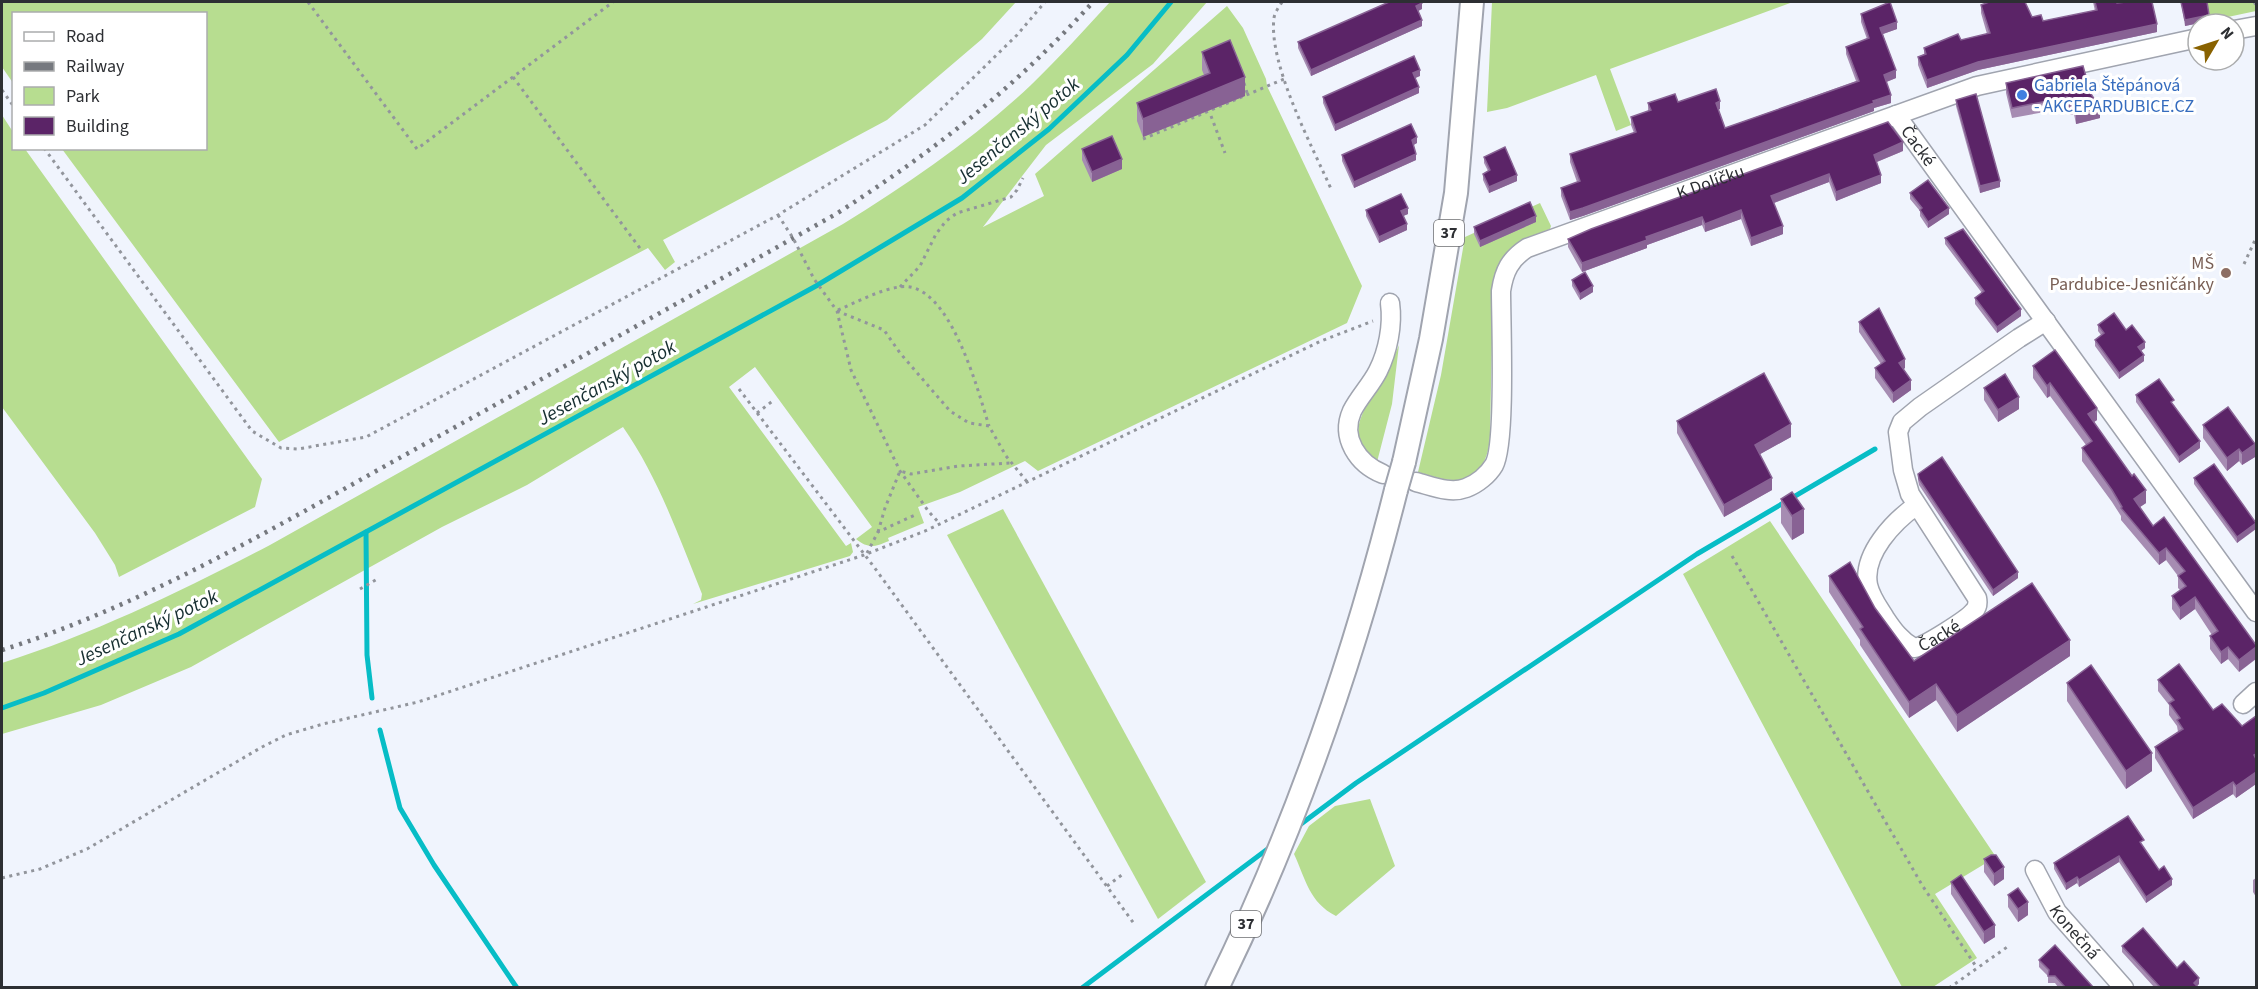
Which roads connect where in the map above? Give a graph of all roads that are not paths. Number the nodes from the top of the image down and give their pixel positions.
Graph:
1 (1472, 2) edge
2 (2186, 41) edge
3 (1896, 115) junction
4 (1391, 308) road end
5 (2046, 321) junction
6 (1399, 482) junction
7 (1917, 505) junction
8 (2256, 612) edge
9 (2035, 870) dead end
10 (1217, 987) edge
11 (2124, 987) edge

1 - 6 main road, 37, bridge
2 - 3 street, K Dolíčku
3 - 5 street, Čacké
3 - 6 street, K Dolíčku
4 - 6 street, K Dolíčku
5 - 7 street, Čacké
5 - 8 street, Čacké
6 - 10 main road, 37
7 - 7 street, Čacké
9 - 11 street, Konečná

